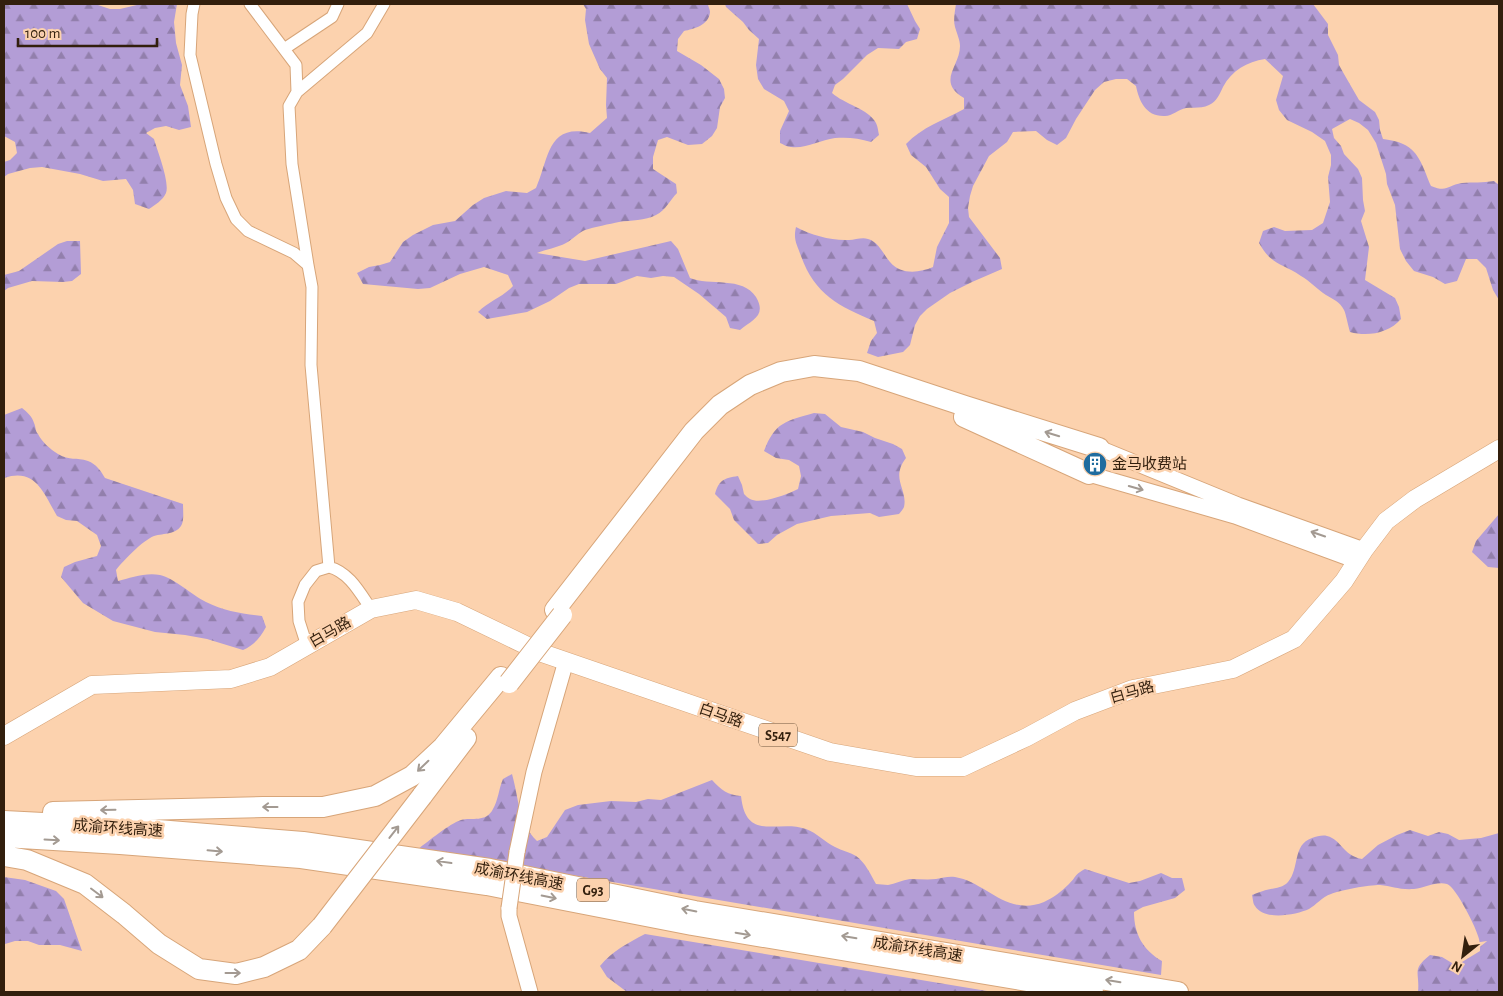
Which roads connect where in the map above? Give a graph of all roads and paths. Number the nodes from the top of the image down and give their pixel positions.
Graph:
1 (194, 4) edge
2 (250, 4) edge
3 (338, 4) edge
4 (384, 4) edge
5 (284, 49) junction
6 (297, 92) junction
7 (308, 265) junction
8 (1099, 448) joint
9 (1499, 449) edge
10 (1089, 474) joint
11 (1361, 556) junction
12 (330, 567) junction
13 (371, 609) junction
14 (558, 613) junction
15 (307, 646) junction
16 (566, 661) junction
17 (505, 680) junction
18 (4, 736) edge
19 (4, 813) edge
20 (4, 821) edge
21 (4, 837) edge
22 (4, 856) edge
23 (530, 992) edge
24 (1093, 992) edge
25 (1178, 992) edge

1 - 7 street
2 - 5 street
3 - 5 street
4 - 6 street
5 - 6 street
6 - 7 street
7 - 12 street
11 -> 8 main road
8 -> 14 highway
9 - 11 main road, 白马路 / S547
10 -> 11 main road
10 - 14 highway
11 - 16 main road, 白马路 / S547
12 - 13 street
12 - 15 street
13 - 15 main road, 白马路 / S547
13 - 16 main road, 白马路 / S547
14 - 17 highway, bridge
15 - 18 main road, 白马路 / S547
16 - 23 main road, bridge
17 -> 19 highway
22 -> 17 highway, bridge
25 -> 20 highway, 成渝环线高速 / G93
21 -> 24 highway, 成渝环线高速 / G93

